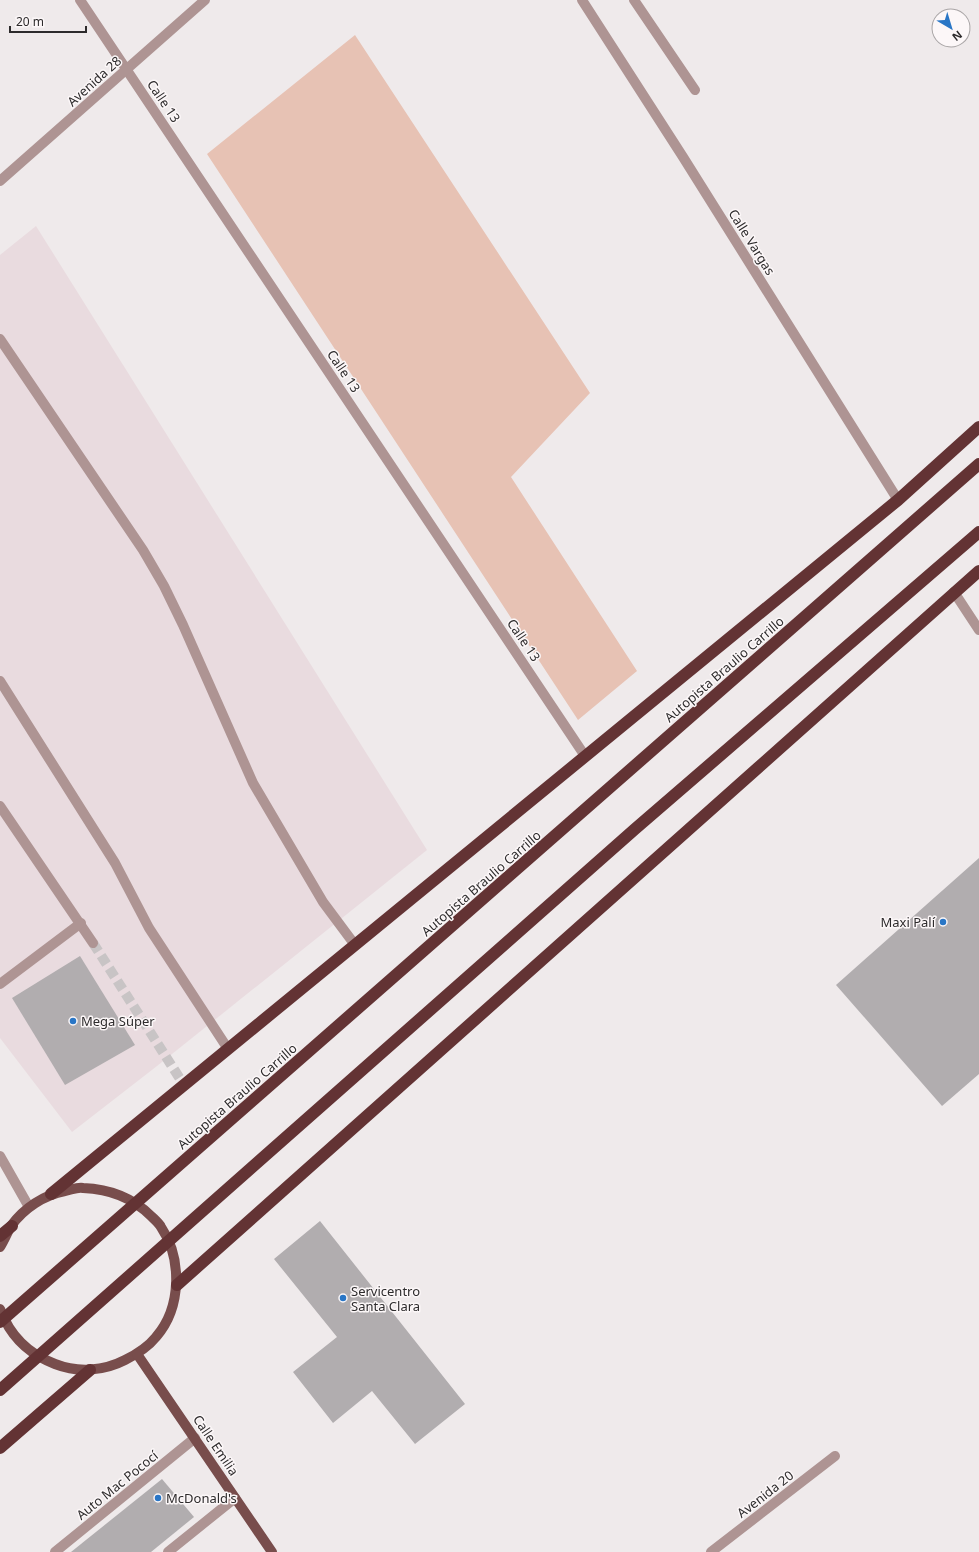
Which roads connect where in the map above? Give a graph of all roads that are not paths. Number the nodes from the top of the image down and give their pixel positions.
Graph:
1 (80, 0) edge
2 (205, 0) edge
3 (582, 0) edge
4 (634, 0) edge
5 (126, 69) junction
6 (695, 90) dead end
7 (0, 181) edge
8 (0, 339) edge
9 (979, 427) edge
10 (979, 464) edge
11 (898, 500) junction
12 (979, 532) edge
13 (979, 571) edge
14 (954, 592) junction
15 (979, 630) edge
16 (0, 681) edge
17 (585, 756) junction
18 (0, 806) edge
19 (81, 923) junction
20 (94, 943) tunnel mouth
21 (355, 945) junction
22 (0, 984) edge
23 (228, 1049) junction
24 (0, 1156) edge
25 (51, 1194) junction
26 (29, 1207) junction
27 (12, 1226) junction
28 (0, 1236) edge
29 (0, 1248) edge
30 (177, 1285) junction
31 (0, 1309) edge
32 (0, 1322) edge
33 (137, 1354) junction
34 (90, 1370) junction
35 (0, 1390) edge
36 (195, 1438) junction
37 (0, 1448) edge
38 (835, 1456) dead end
39 (236, 1498) junction
40 (55, 1552) edge
41 (168, 1552) edge
42 (272, 1552) edge
43 (711, 1552) edge

1 - 5 street, Calle 13
2 - 5 street, Avenida 28
3 - 11 street, Calle Vargas
4 - 6 street
5 - 7 street, Avenida 28
5 - 17 street, Calle 13
8 - 21 street
9 - 11 highway
10 - 32 highway, Autopista Braulio Carrillo, bridge
11 - 17 highway
12 - 35 highway, bridge
13 - 14 highway
14 - 15 street
14 - 30 highway
16 - 23 street
17 - 21 highway
18 - 19 street
19 - 20 street
19 - 22 street
21 - 23 highway
23 - 25 highway
24 - 26 street
25 - 26 main road
25 - 30 main road
26 - 27 main road
27 - 28 highway
27 - 29 main road
30 - 33 main road
31 - 34 main road
33 - 34 main road
33 - 36 main road, Calle Emilia
34 - 37 highway
36 - 39 main road, Calle Emilia
36 - 40 street, Auto Mac Pococí
38 - 43 street, Avenida 20
39 - 41 street
39 - 42 main road, Calle Emilia

